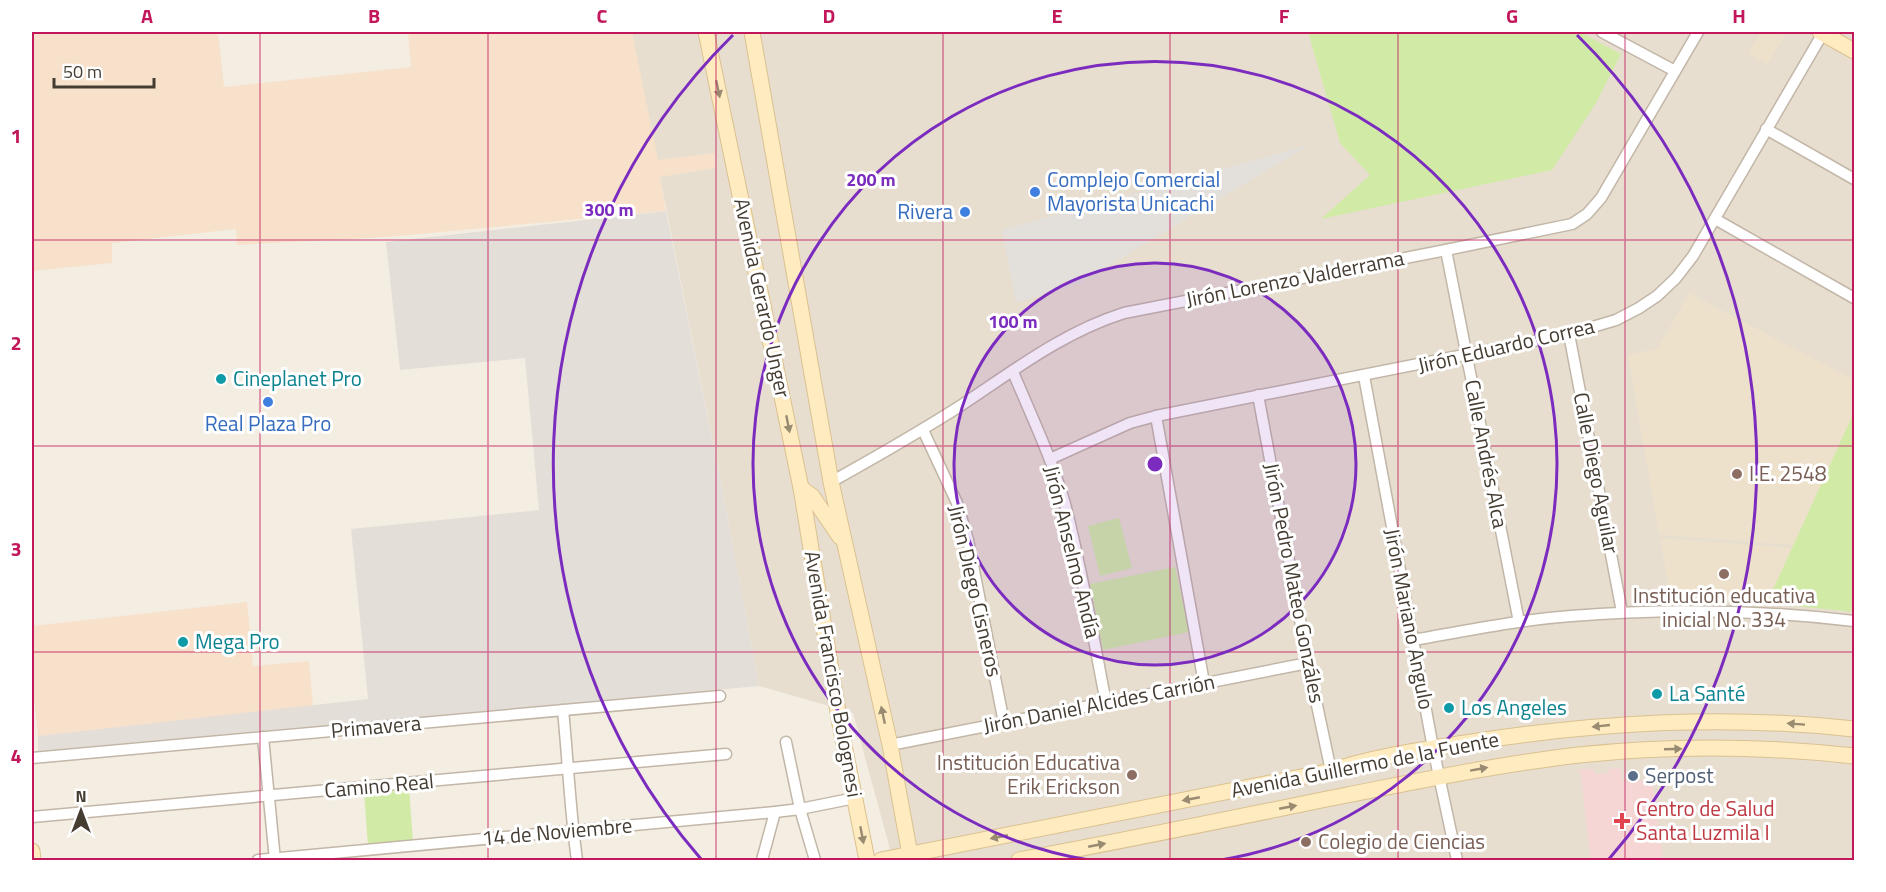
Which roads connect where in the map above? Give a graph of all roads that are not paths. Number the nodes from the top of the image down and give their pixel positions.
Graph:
1 (706, 32) edge
2 (752, 32) edge
3 (1602, 32) edge
4 (1698, 32) edge
5 (1821, 32) edge
6 (1854, 51) edge
7 (1676, 71) junction
8 (1766, 129) junction
9 (1854, 179) edge
10 (1715, 219) junction
11 (1446, 250) junction
12 (1854, 298) edge
13 (1569, 334) junction
14 (1467, 356) junction
15 (1012, 372) junction
16 (1364, 376) junction
17 (1258, 395) junction
18 (1156, 416) junction
19 (923, 430) junction
20 (1050, 459) junction
21 (831, 482) junction
22 (801, 488) junction
23 (847, 550) junction
24 (1622, 612) junction
25 (1854, 621) edge
26 (1519, 622) junction
27 (1413, 640) junction
28 (1308, 663) junction
29 (1204, 683) junction
30 (720, 696) dead end
31 (1106, 703) junction
32 (563, 710) junction
33 (1004, 723) junction
34 (1854, 729) edge
35 (263, 737) junction
36 (786, 742) dead end
37 (890, 745) junction
38 (1433, 748) junction
39 (726, 754) dead end
40 (1854, 756) edge
41 (32, 758) edge
42 (569, 770) junction
43 (1330, 771) junction
44 (1439, 777) junction
45 (269, 796) junction
46 (855, 798) junction
47 (800, 809) junction
48 (776, 812) junction
49 (32, 818) edge
50 (573, 831) junction
51 (32, 851) edge
52 (910, 858) edge
53 (275, 860) edge
54 (1028, 860) edge
55 (33, 861) edge
56 (258, 861) edge
57 (577, 861) edge
58 (762, 861) edge
59 (815, 861) edge
60 (867, 861) edge
61 (881, 861) edge
62 (1457, 861) edge

1 -> 22 main road, Avenida Gerardo Unger
2 - 21 main road, Avenida Gerardo Unger
3 - 7 street
4 - 7 street, Jirón Lorenzo Valderrama
5 - 6 main road
5 - 8 street, Jirón Eduardo Correa
7 - 11 street, Jirón Lorenzo Valderrama
8 - 9 street
8 - 10 street, Jirón Eduardo Correa
10 - 12 street
10 - 13 street, Jirón Eduardo Correa
11 - 14 street, Calle Andrés Alca
11 - 15 street, Jirón Lorenzo Valderrama
13 - 14 street, Jirón Eduardo Correa
13 - 24 street, Calle Diego Aguilar
14 - 16 street, Jirón Eduardo Correa
14 - 26 street, Calle Andrés Alca
15 - 19 street, Jirón Lorenzo Valderrama
15 - 20 street, Jirón Anselmo Andía
16 - 17 street, Jirón Eduardo Correa
16 - 27 street, Jirón Mariano Angulo
17 - 18 street, Jirón Eduardo Correa
17 - 28 street, Jirón Pedro Mateo Gonzáles
18 - 20 street, Jirón Eduardo Correa
18 - 29 street
19 - 21 street, Jirón Lorenzo Valderrama
19 - 33 street, Jirón Diego Cisneros
20 - 31 street, Jirón Anselmo Andía
21 - 23 main road, Avenida Gerardo Unger
22 - 23 main road, Avenida Gerardo Unger
22 - 46 main road, Avenida Francisco Bolognesi
37 -> 23 main road, Avenida Gerardo Unger
24 - 25 street
24 - 26 street
26 - 27 street
27 - 38 street, Jirón Mariano Angulo
28 - 29 street, Jirón Daniel Alcides Carrión
28 - 43 street, Jirón Pedro Mateo Gonzáles
29 - 31 street, Jirón Daniel Alcides Carrión
30 - 32 street, Primavera
31 - 33 street, Jirón Daniel Alcides Carrión
32 - 35 street, Primavera
32 - 42 street
33 - 37 street, Jirón Daniel Alcides Carrión
34 -> 38 main road, Avenida Guillermo de la Fuente
35 - 41 street, Primavera
35 - 45 street
36 - 47 street
37 - 52 main road, Avenida Gerardo Unger
38 - 43 main road, Avenida Guillermo de la Fuente
38 - 44 street, Jirón Mariano Angulo
39 - 42 street, Camino Real
44 -> 40 main road, Avenida Guillermo de la Fuente
42 - 45 street, Camino Real
42 - 50 street
43 -> 52 main road, Avenida Guillermo de la Fuente
54 -> 44 main road, Avenida Guillermo de la Fuente
44 - 62 street, Jirón Mariano Angulo
45 - 49 street, Camino Real
45 - 53 street
46 - 47 street, 14 de Noviembre
46 -> 60 main road, Avenida Francisco Bolognesi
47 - 48 street, 14 de Noviembre
47 - 59 street
48 - 50 street, 14 de Noviembre
48 - 58 street
50 - 53 street, 14 de Noviembre
50 - 57 street
51 - 55 main road
52 - 61 main road, Avenida Guillermo de la Fuente
53 - 56 street, 14 de Noviembre

